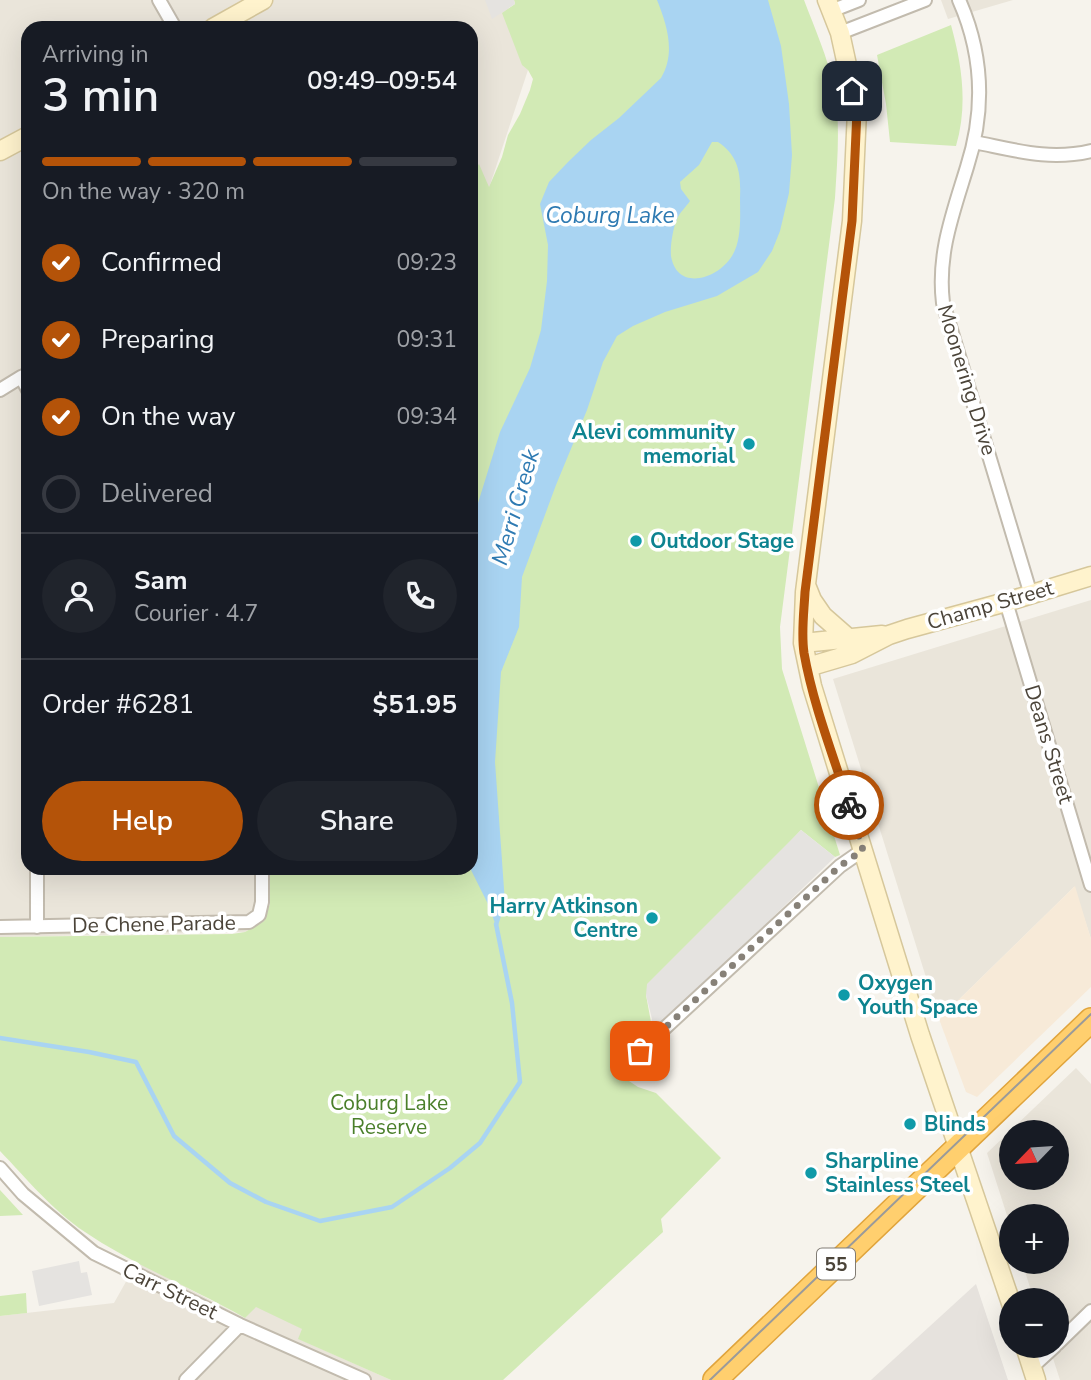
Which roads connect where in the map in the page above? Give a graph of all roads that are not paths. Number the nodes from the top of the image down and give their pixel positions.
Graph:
1 (159, 0) edge
2 (263, 0) edge
3 (859, 0) edge
4 (925, 0) edge
5 (959, 0) edge
6 (829, 5) edge
7 (171, 21) edge
8 (230, 21) edge
9 (840, 33) junction
10 (21, 140) edge
11 (974, 142) junction
12 (0, 151) edge
13 (1091, 151) edge
14 (21, 377) edge
15 (0, 390) edge
16 (1091, 576) edge
17 (806, 585) junction
18 (1031, 595) junction
19 (1006, 602) junction
20 (890, 635) junction
21 (847, 637) junction
22 (803, 643) junction
23 (808, 667) junction
24 (863, 850) junction
25 (37, 875) edge
26 (262, 875) edge
27 (1091, 885) edge
28 (0, 927) edge
29 (37, 927) junction
30 (1091, 1020) edge
31 (640, 1051) dead end
32 (958, 1147) junction
33 (0, 1168) edge
34 (1006, 1288) edge
35 (1091, 1311) edge
36 (240, 1325) junction
37 (1069, 1332) edge
38 (1046, 1358) edge
39 (1034, 1374) edge
40 (186, 1380) edge
41 (363, 1380) edge
42 (715, 1380) edge

1 - 7 street
2 - 8 main road
3 - 6 street
4 - 9 street
5 - 11 street, Moonering Drive
6 - 9 main road
9 - 17 main road
10 - 12 main road
11 - 13 street
11 - 18 street, Moonering Drive
14 - 15 street
16 - 18 main road, Champ Street
17 - 21 main road
17 - 22 main road
18 - 19 main road, Champ Street
19 - 20 main road, Champ Street
19 - 27 street, Deans Street
20 - 21 main road, Champ Street
20 - 23 main road, Champ Street
21 - 22 main road, Champ Street
22 - 23 main road
23 - 24 main road
24 - 31 street
24 - 32 main road
25 - 29 street
26 - 29 street, De Chene Parade
28 - 29 street, De Chene Parade
30 - 32 highway, 55
32 - 34 main road
32 - 42 highway, 55
33 - 36 street, Carr Street
35 - 37 street
36 - 40 street
36 - 41 street, Carr Street
38 - 39 street

